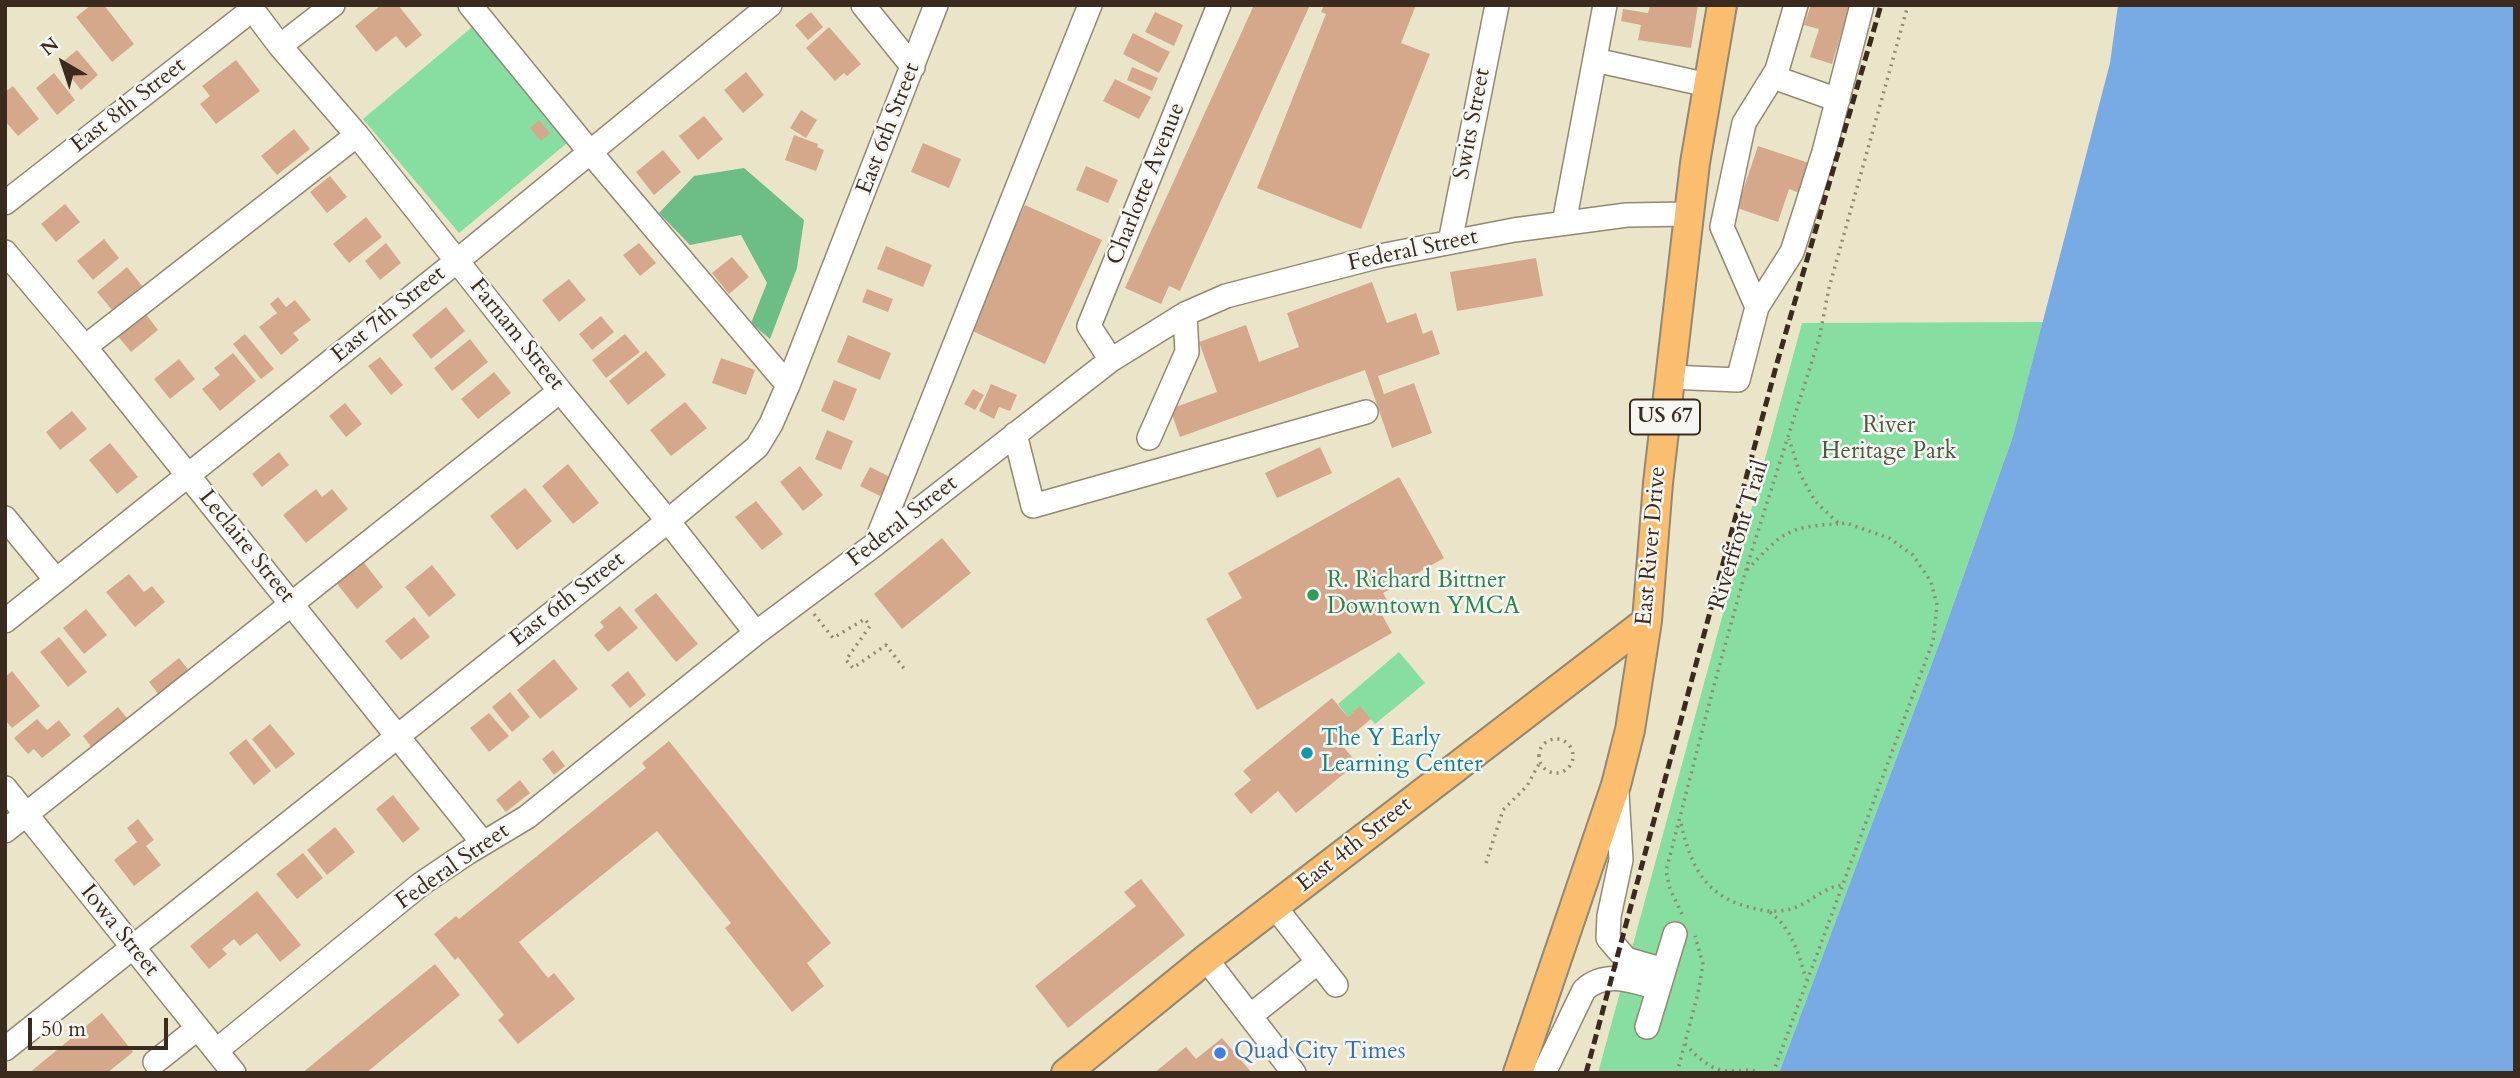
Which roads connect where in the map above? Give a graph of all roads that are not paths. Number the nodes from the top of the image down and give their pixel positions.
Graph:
1 (333, 5) edge
2 (470, 5) edge
3 (770, 5) edge
4 (863, 5) edge
5 (936, 5) edge
6 (1090, 5) edge
7 (1219, 5) edge
8 (1497, 5) edge
9 (1605, 5) edge
10 (1722, 5) edge
11 (1796, 5) edge
12 (1862, 5) edge
13 (251, 7) edge
14 (280, 46) junction
15 (1595, 60) junction
16 (913, 67) junction
17 (1773, 77) junction
18 (1708, 85) junction
19 (1838, 100) junction
20 (357, 135) junction
21 (590, 152) junction
22 (5, 203) edge
23 (1688, 214) junction
24 (1564, 223) junction
25 (1450, 242) junction
26 (5, 252) edge
27 (457, 261) junction
28 (1757, 307) junction
29 (1185, 314) junction
30 (85, 347) junction
31 (1111, 360) junction
32 (1669, 377) junction
33 (788, 385) junction
34 (560, 391) junction
35 (1366, 412) dead end
36 (1015, 434) junction
37 (1149, 438) dead end
38 (188, 475) junction
39 (5, 518) edge
40 (668, 521) junction
41 (874, 545) junction
42 (56, 580) junction
43 (292, 605) junction
44 (5, 621) edge
45 (1647, 621) junction
46 (756, 633) junction
47 (397, 735) junction
48 (1616, 785) junction
49 (5, 788) edge
50 (26, 814) junction
51 (5, 831) edge
52 (484, 843) junction
53 (1275, 907) junction
54 (1684, 927) road end
55 (132, 947) junction
56 (1206, 959) junction
57 (1318, 962) junction
58 (1661, 979) junction
59 (1336, 985) dead end
60 (1250, 1016) junction
61 (1647, 1027) dead end
62 (198, 1028) junction
63 (5, 1049) edge
64 (217, 1051) junction
65 (155, 1062) dead end
66 (234, 1073) edge
67 (1066, 1073) edge
68 (1294, 1073) edge
69 (1518, 1073) edge
70 (1544, 1073) edge

1 - 14 street
2 - 21 street
3 - 21 street, East 7th Street
4 - 16 street
5 - 16 street, East 6th Street
6 - 41 street
7 - 31 street, Charlotte Avenue
8 - 25 street, Swits Street
9 - 15 street
10 - 18 main road, East River Drive / US 67
11 - 17 street
12 - 19 street
13 - 14 street, Farnam Street
13 - 22 street, East 8th Street
14 - 20 street, Farnam Street
15 - 18 street
15 - 24 street
16 - 33 street, East 6th Street
17 - 19 street
17 - 28 street
18 - 23 main road, East River Drive / US 67
19 - 28 street
20 - 27 street, Farnam Street
20 - 30 street
21 - 27 street, East 7th Street
21 - 33 street
23 - 24 street, Federal Street
23 - 32 main road, East River Drive / US 67
24 - 25 street, Federal Street
25 - 29 street, Federal Street
26 - 30 street, Leclaire Street
27 - 34 street, Farnam Street
27 - 38 street, East 7th Street
28 - 32 street
29 - 31 street, Federal Street
29 - 37 street
30 - 38 street, Leclaire Street
31 - 36 street, Federal Street
32 - 45 main road, East River Drive / US 67
33 - 40 street, East 6th Street
34 - 40 street, Farnam Street
34 - 43 street
35 - 36 street
36 - 41 street, Federal Street
38 - 42 street, East 7th Street
38 - 43 street, Leclaire Street
39 - 42 street
40 - 46 street, Farnam Street
40 - 47 street, East 6th Street
41 - 46 street, Federal Street
42 - 44 street, East 7th Street
43 - 47 street, Leclaire Street
43 - 50 street
45 - 48 main road, East River Drive / US 67
45 - 53 main road, East 4th Street
46 - 52 street, Federal Street
47 - 52 street, Leclaire Street
47 - 55 street, East 6th Street
48 - 58 street
48 - 69 main road, East River Drive / US 67
49 - 50 street, Iowa Street
50 - 51 street
50 - 55 street, Iowa Street
52 - 64 street, Federal Street
53 - 56 main road, East 4th Street
53 - 57 street
54 - 58 street
55 - 62 street, Iowa Street
55 - 63 street, East 6th Street
56 - 60 street
56 - 67 main road, East 4th Street
57 - 59 street
57 - 60 street
58 - 61 street
58 - 70 street
60 - 68 street
62 - 64 street, Iowa Street
62 - 65 street
64 - 66 street, Iowa Street

